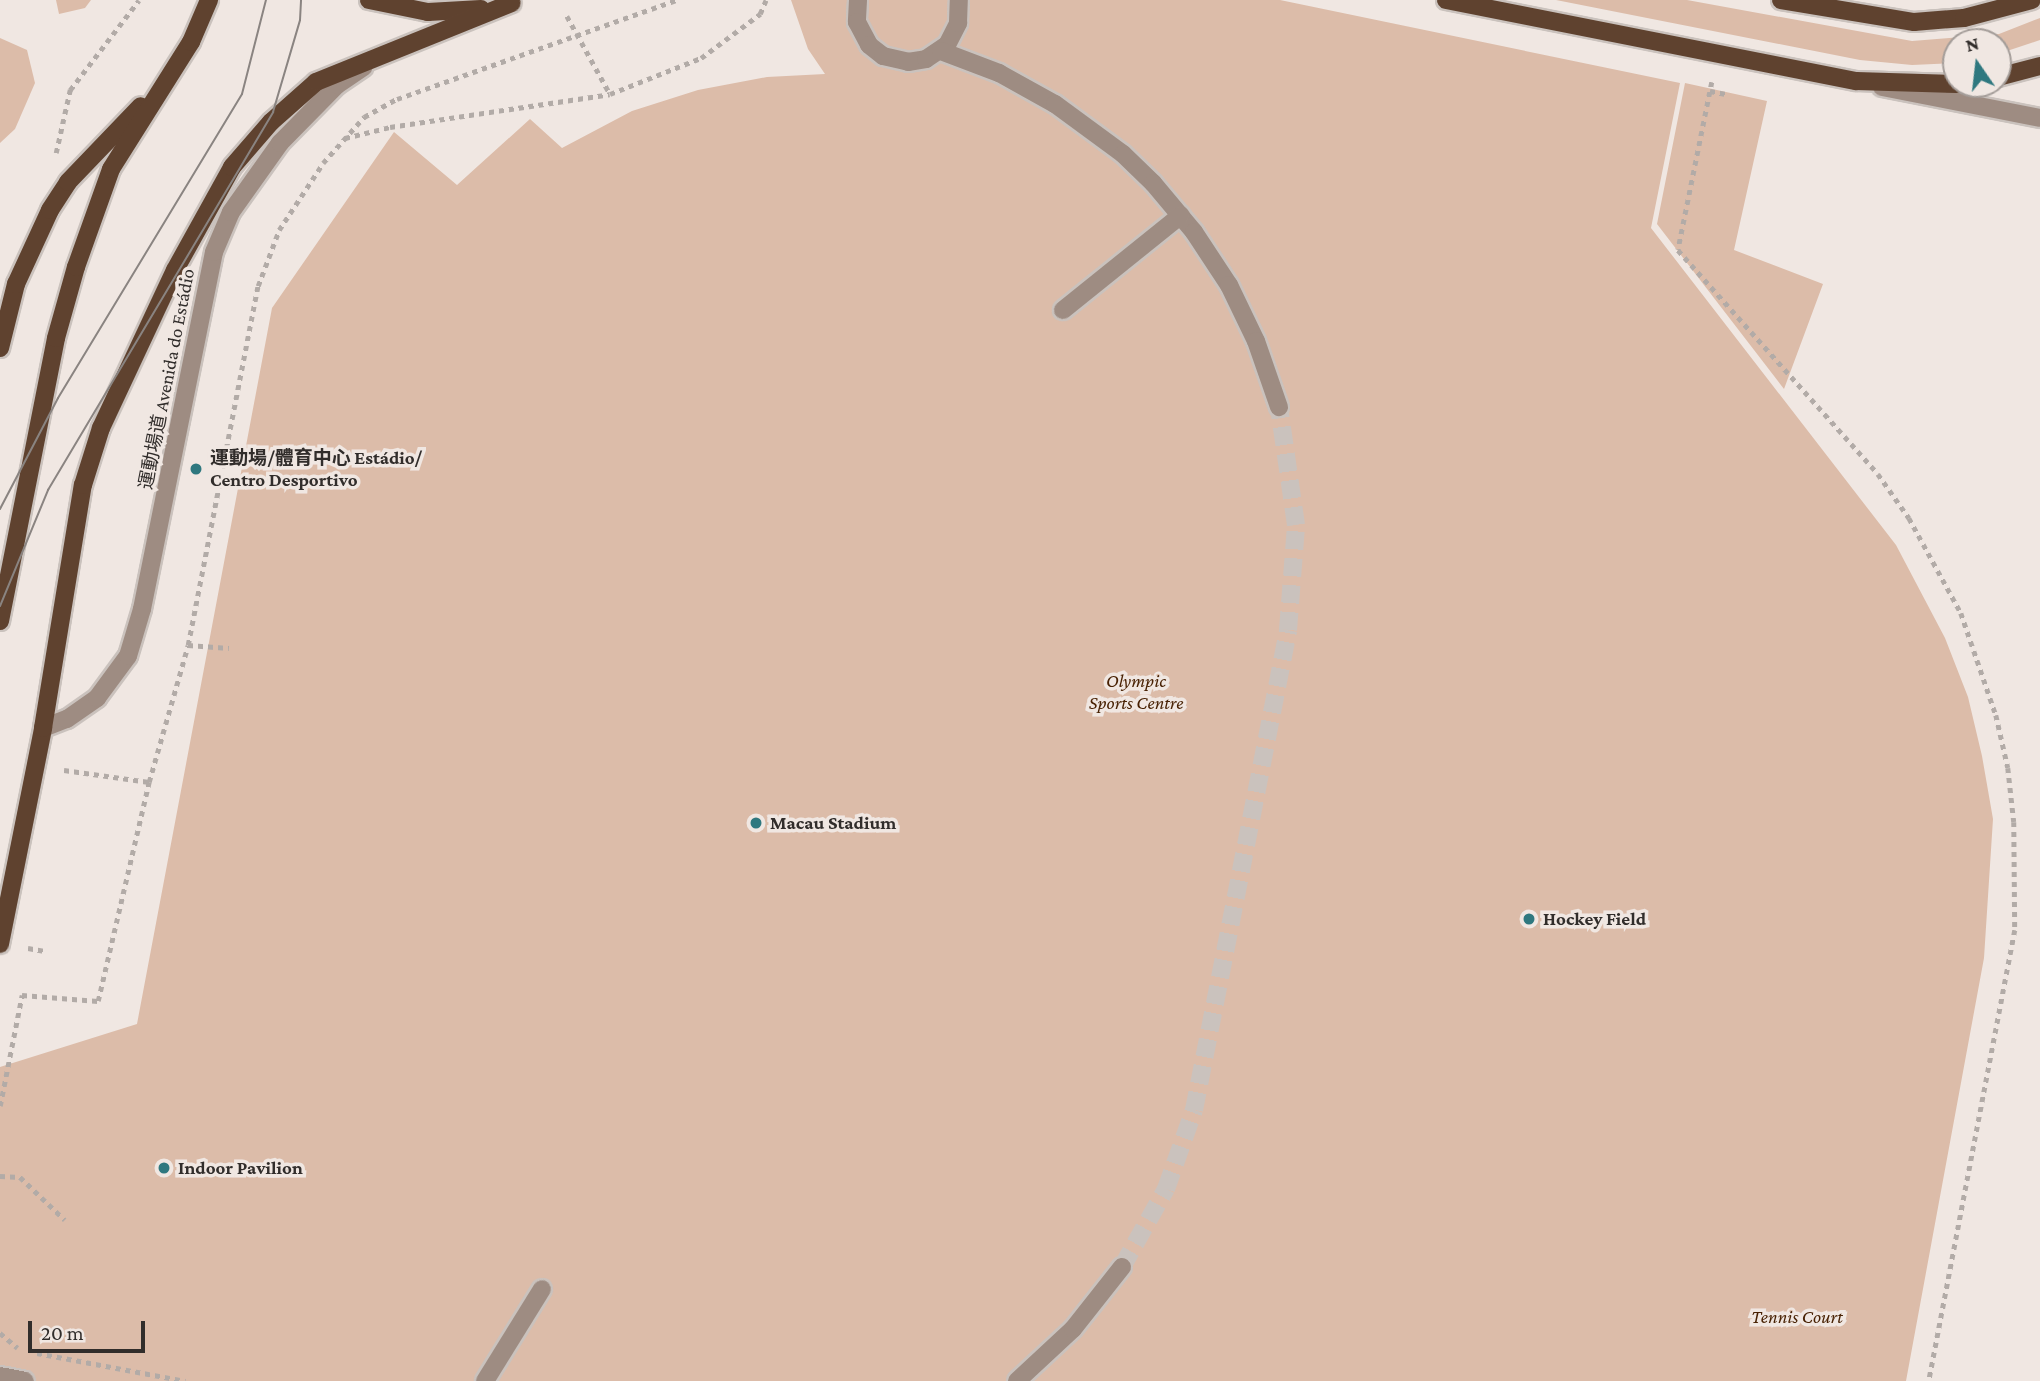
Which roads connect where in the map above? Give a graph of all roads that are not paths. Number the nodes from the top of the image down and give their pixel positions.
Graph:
1 (209, 0) edge
2 (369, 0) edge
3 (858, 0) edge
4 (958, 0) edge
5 (1446, 0) edge
6 (1781, 0) edge
7 (2032, 0) edge
8 (517, 2) edge
9 (941, 51) junction
10 (379, 57) junction
11 (2040, 66) edge
12 (2012, 73) edge
13 (168, 78) junction
14 (1856, 81) junction
15 (1942, 85) edge
16 (2040, 118) edge
17 (1181, 215) junction
18 (1063, 310) dead end
19 (0, 348) edge
20 (1279, 407) tunnel mouth
21 (0, 621) edge
22 (43, 728) junction
23 (0, 944) edge
24 (1122, 1267) tunnel mouth
25 (542, 1289) dead end
26 (0, 1377) edge
27 (25, 1381) edge
28 (485, 1381) edge
29 (1017, 1381) edge

1 - 13 main road
2 - 8 main road
3 - 9 street
4 - 9 street
5 - 14 main road
6 - 7 main road
8 - 10 main road, 運動場道 Avenida do Estádio
9 - 17 street
10 - 22 main road, 運動場道 Avenida do Estádio
10 - 22 street, 運動場道 Avenida do Estádio
11 - 12 main road
13 - 19 main road
13 - 21 main road
14 - 15 main road
14 - 16 street
17 - 18 street
17 - 20 street
22 - 23 main road, 運動場道 Avenida do Estádio
24 - 29 street
25 - 28 street
26 - 27 street

